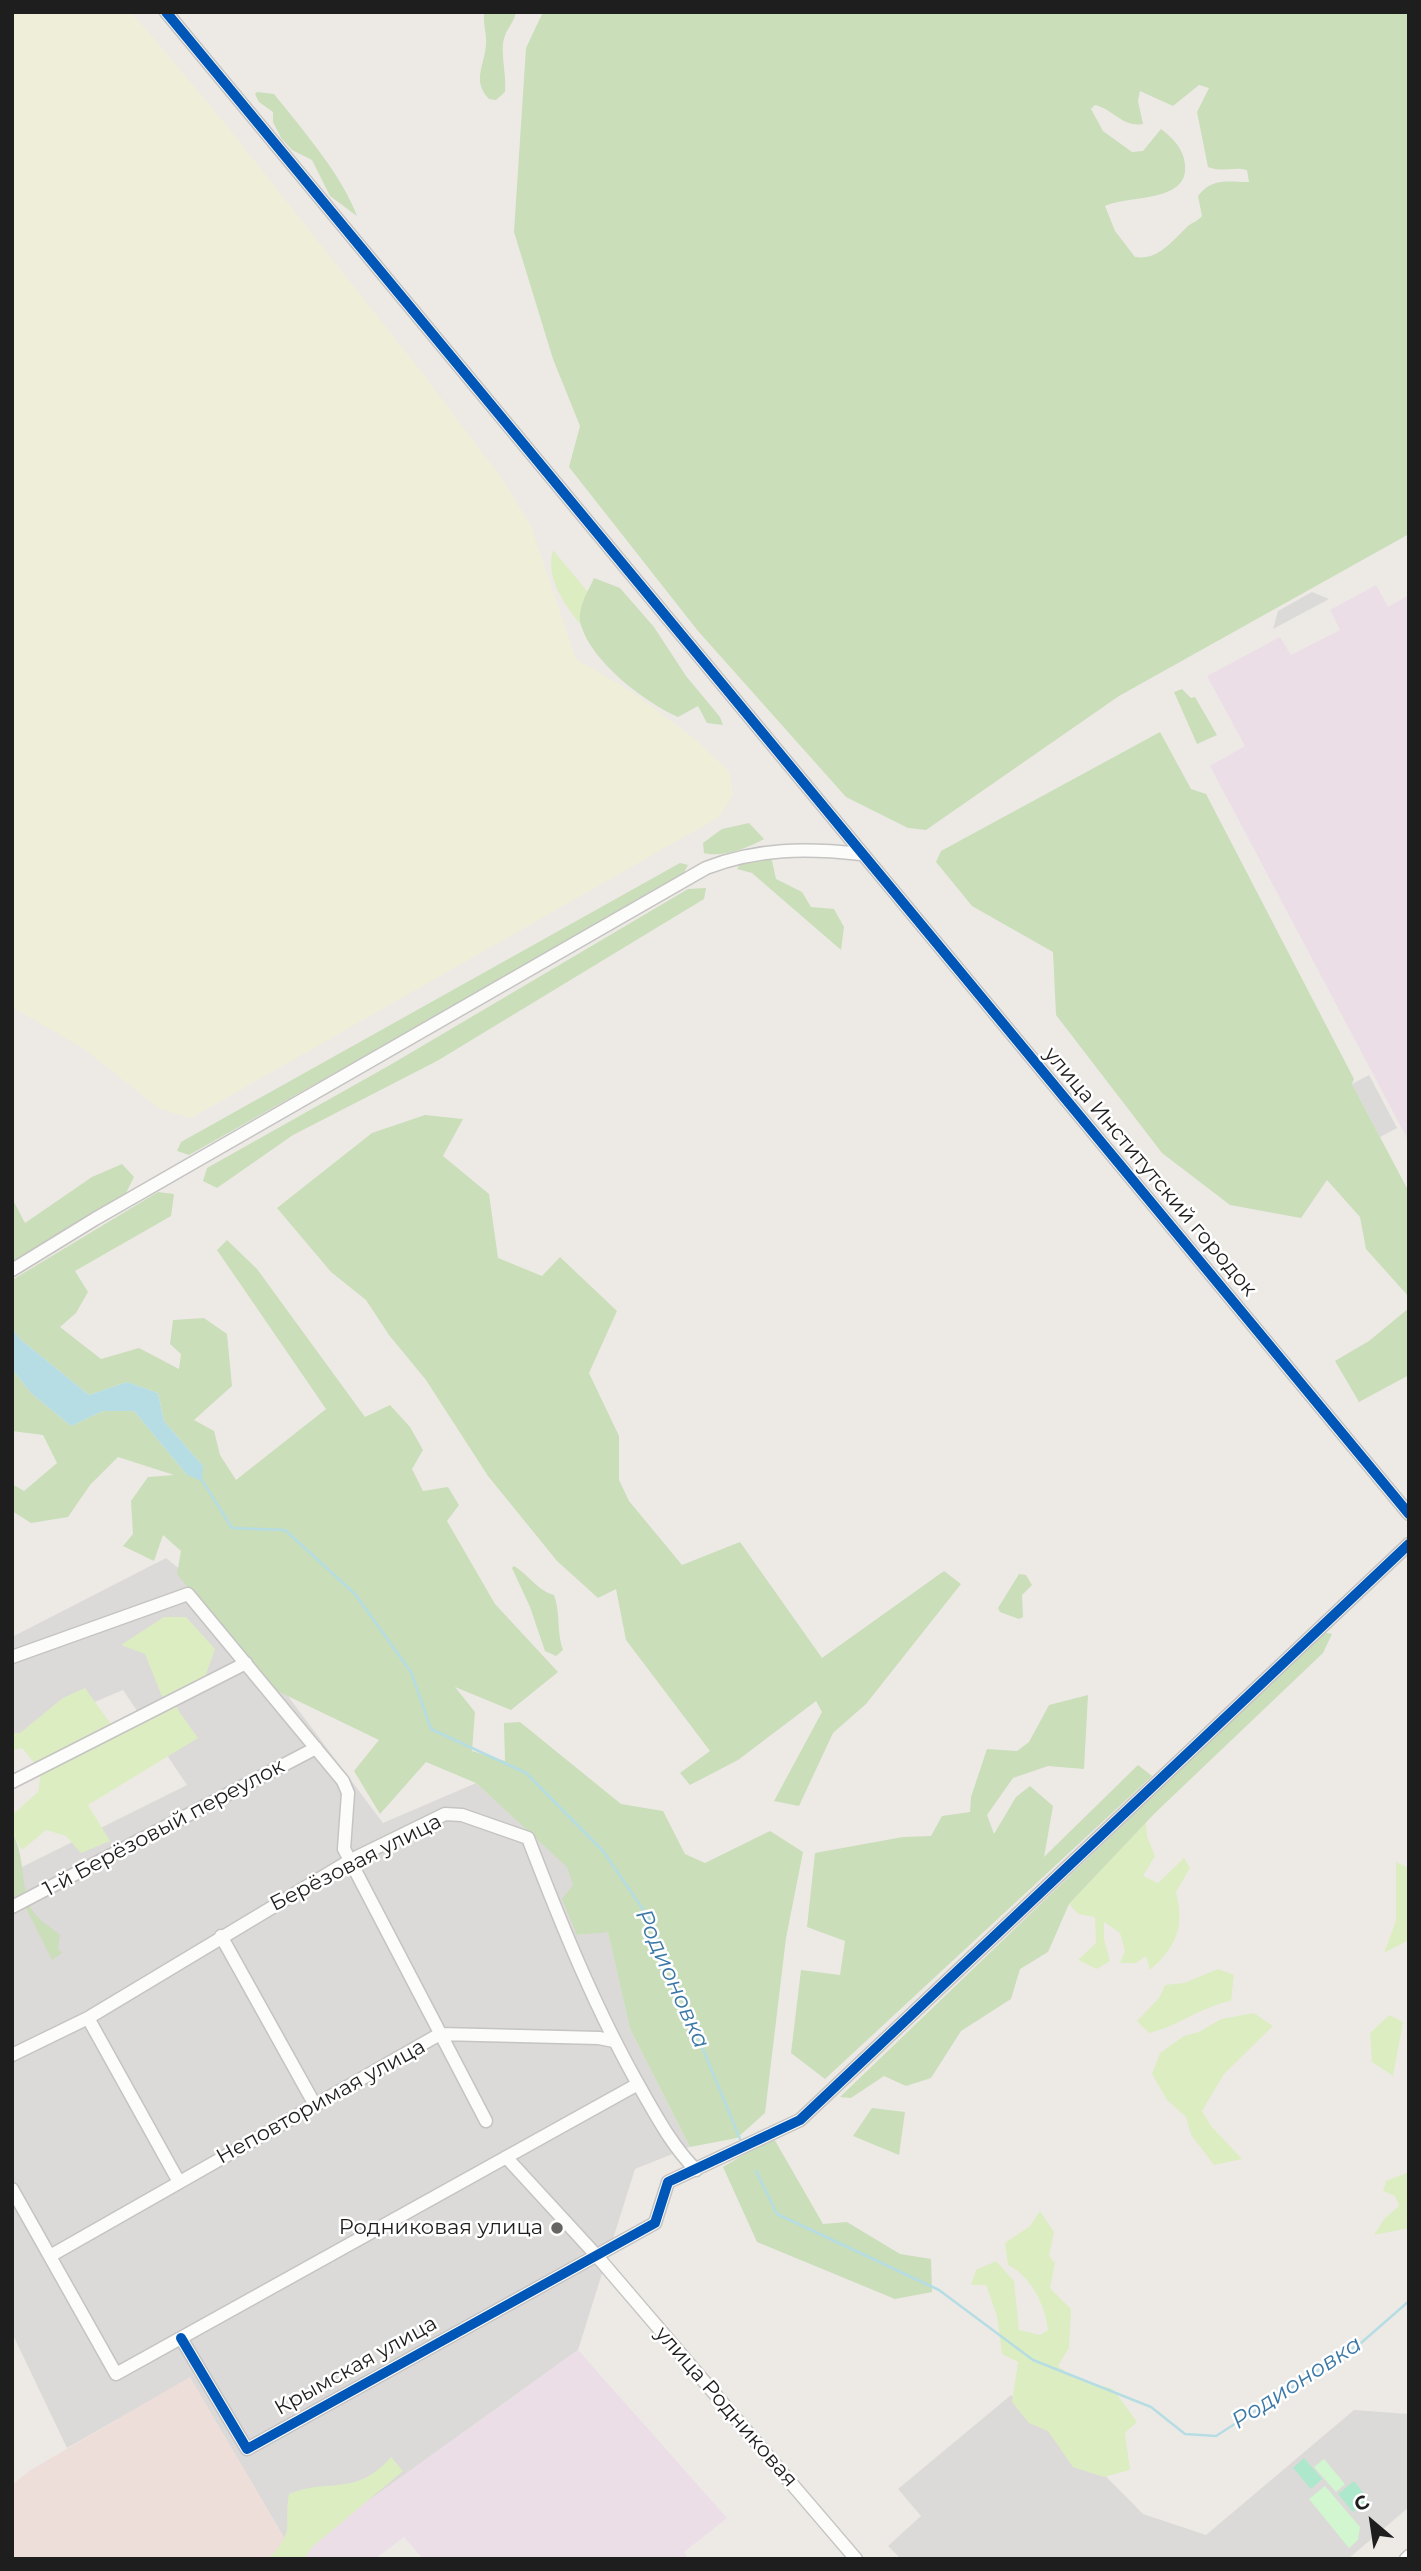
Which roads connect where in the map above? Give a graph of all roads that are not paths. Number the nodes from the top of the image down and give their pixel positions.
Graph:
1 (166, 12) edge
2 (861, 854) junction
3 (12, 1270) edge
4 (1409, 1514) edge
5 (1409, 1544) edge
6 (12, 1657) edge
7 (246, 1664) junction
8 (316, 1748) junction
9 (12, 1782) edge
10 (351, 1860) junction
11 (12, 1907) edge
12 (220, 1936) junction
13 (88, 2018) junction
14 (440, 2034) junction
15 (614, 2041) junction
16 (12, 2055) edge
17 (638, 2084) junction
18 (315, 2105) junction
19 (486, 2121) dead end
20 (506, 2157) junction
21 (696, 2170) junction
22 (179, 2182) junction
23 (12, 2189) edge
24 (596, 2255) junction
25 (50, 2256) junction
26 (181, 2338) junction
27 (856, 2559) edge

1 - 2 street, улица Институтский городок
2 - 3 street
2 - 4 street, улица Институтский городок
5 - 21 street
6 - 7 street
7 - 8 street
7 - 9 street
8 - 10 street
8 - 11 street, 1-й Берёзовый переулок
10 - 12 street, Берёзовая улица
10 - 14 street
10 - 15 street, Берёзовая улица
12 - 13 street, Берёзовая улица
12 - 18 street
13 - 16 street, Берёзовая улица
13 - 22 street
14 - 15 street, Неповторимая улица
14 - 18 street, Неповторимая улица
14 - 19 street
15 - 17 street, Берёзовая улица
17 - 20 street
17 - 21 street, Берёзовая улица
18 - 22 street, Неповторимая улица
20 - 24 street, улица Родниковая
20 - 26 street
21 - 24 street
22 - 25 street, Неповторимая улица
23 - 25 street
24 - 26 street, Крымская улица
24 - 27 street, улица Родниковая
25 - 26 street

